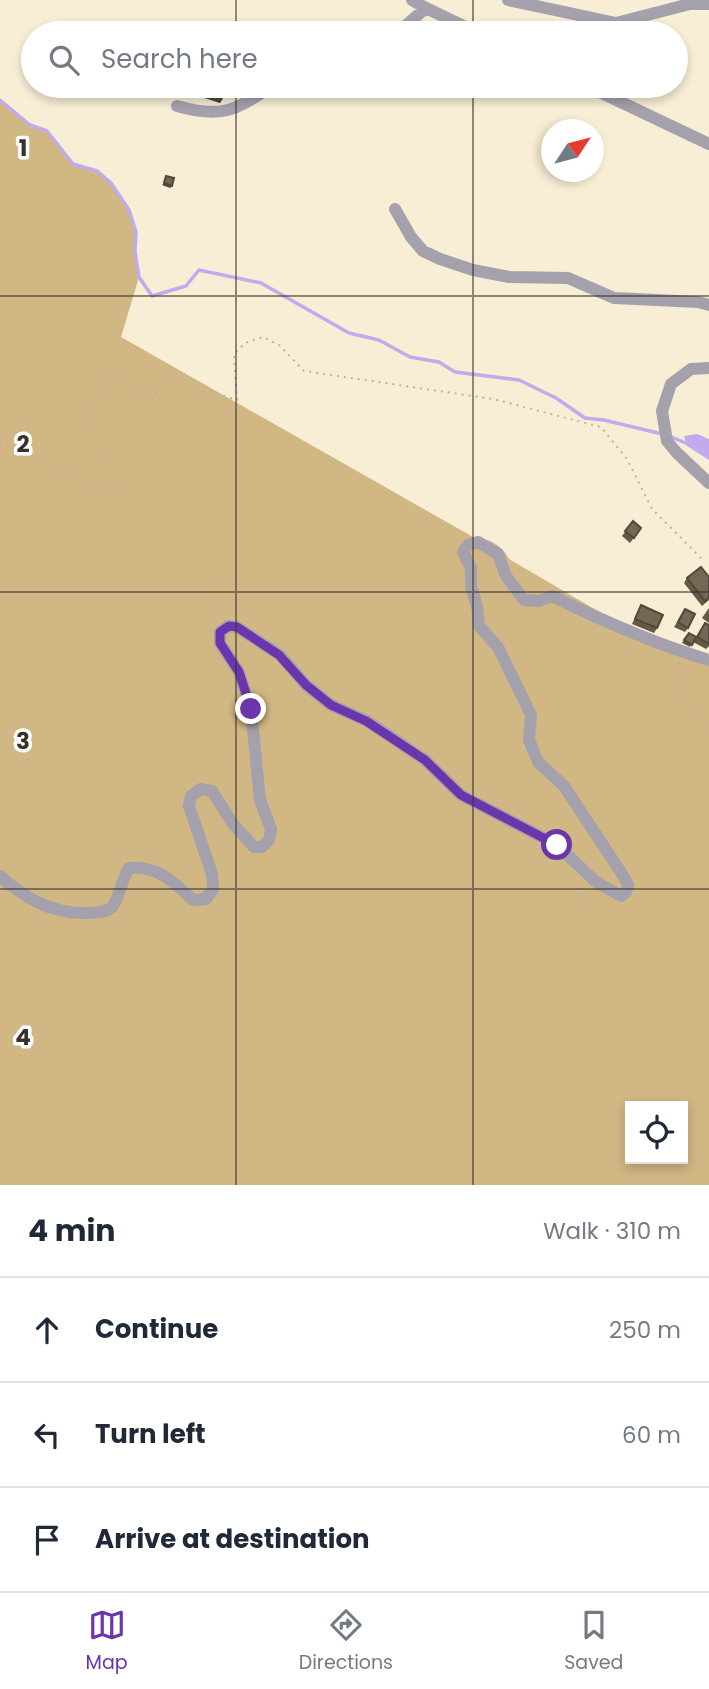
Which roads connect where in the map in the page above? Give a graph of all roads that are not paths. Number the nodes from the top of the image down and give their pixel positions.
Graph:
1 (412, 0) edge
2 (508, 0) edge
3 (709, 4) edge
4 (425, 8) junction
5 (410, 21) edge
6 (453, 21) edge
7 (607, 21) edge
8 (624, 21) edge
9 (254, 98) edge
10 (612, 98) edge
11 (177, 106) dead end
12 (709, 145) edge
13 (395, 209) dead end
14 (709, 305) edge
15 (709, 368) edge
16 (709, 483) edge
17 (709, 660) edge
18 (0, 876) edge

1 - 4 street
2 - 7 street
3 - 8 street
4 - 5 street
4 - 6 street
9 - 11 street
10 - 12 street
13 - 14 street
15 - 16 street
17 - 18 street

